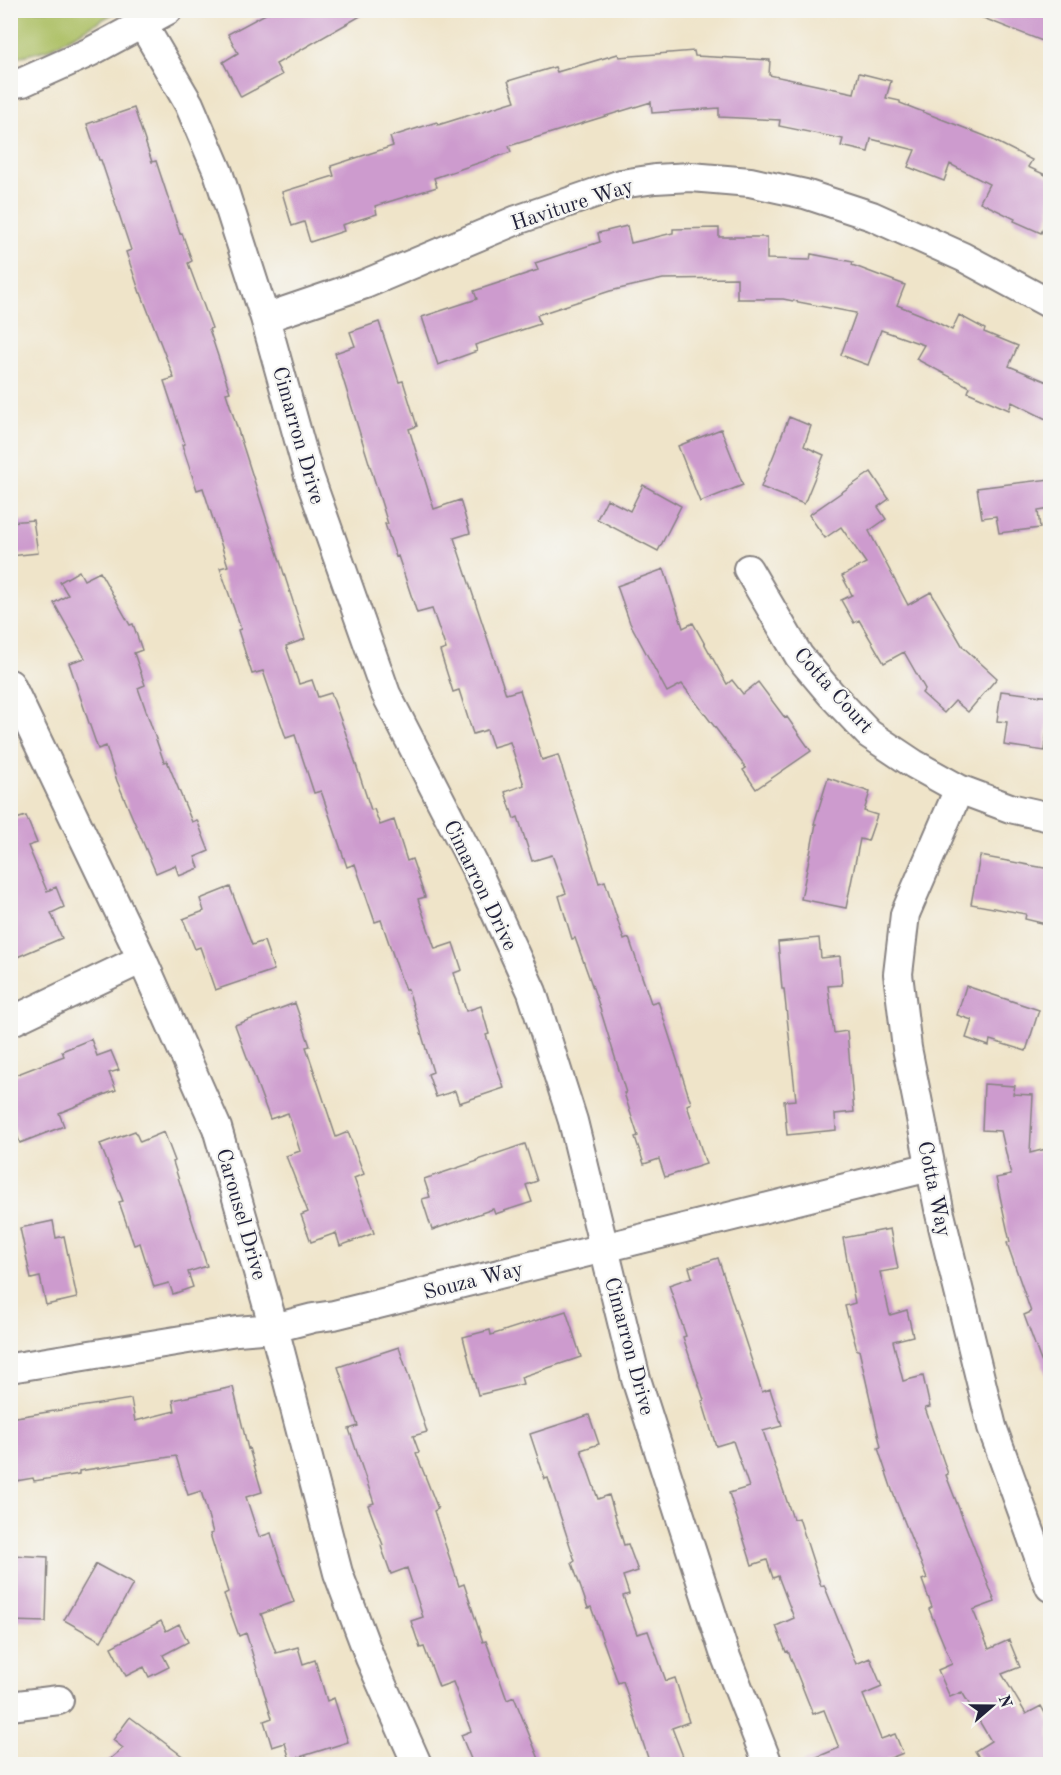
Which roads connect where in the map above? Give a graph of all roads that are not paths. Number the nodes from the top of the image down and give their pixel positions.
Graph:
1 (168, 10) edge
2 (143, 25) junction
3 (10, 84) edge
4 (1050, 304) edge
5 (265, 318) junction
6 (748, 569) dead end
7 (10, 684) edge
8 (959, 789) junction
9 (1050, 817) edge
10 (142, 958) junction
11 (10, 1022) edge
12 (930, 1167) junction
13 (605, 1247) junction
14 (274, 1328) junction
15 (10, 1368) edge
16 (1041, 1534) edge
17 (1050, 1587) edge
18 (59, 1700) dead end
19 (10, 1706) edge
20 (417, 1764) edge
21 (768, 1764) edge

1 - 2 street
2 - 3 street
2 - 5 street, Cimarron Drive
4 - 5 street, Haviture Way
5 - 13 street, Cimarron Drive
6 - 8 street, Cotta Court
7 - 10 street, Carousel Drive
8 - 9 street, Cotta Court
8 - 12 street, Cotta Way
10 - 11 street
10 - 14 street, Carousel Drive
12 - 13 street, Souza Way
12 - 16 street, Cotta Way
13 - 14 street, Souza Way
13 - 21 street, Cimarron Drive
14 - 15 street, Souza Way
14 - 20 street, Carousel Drive
16 - 17 street, Cotta Way
18 - 19 street

